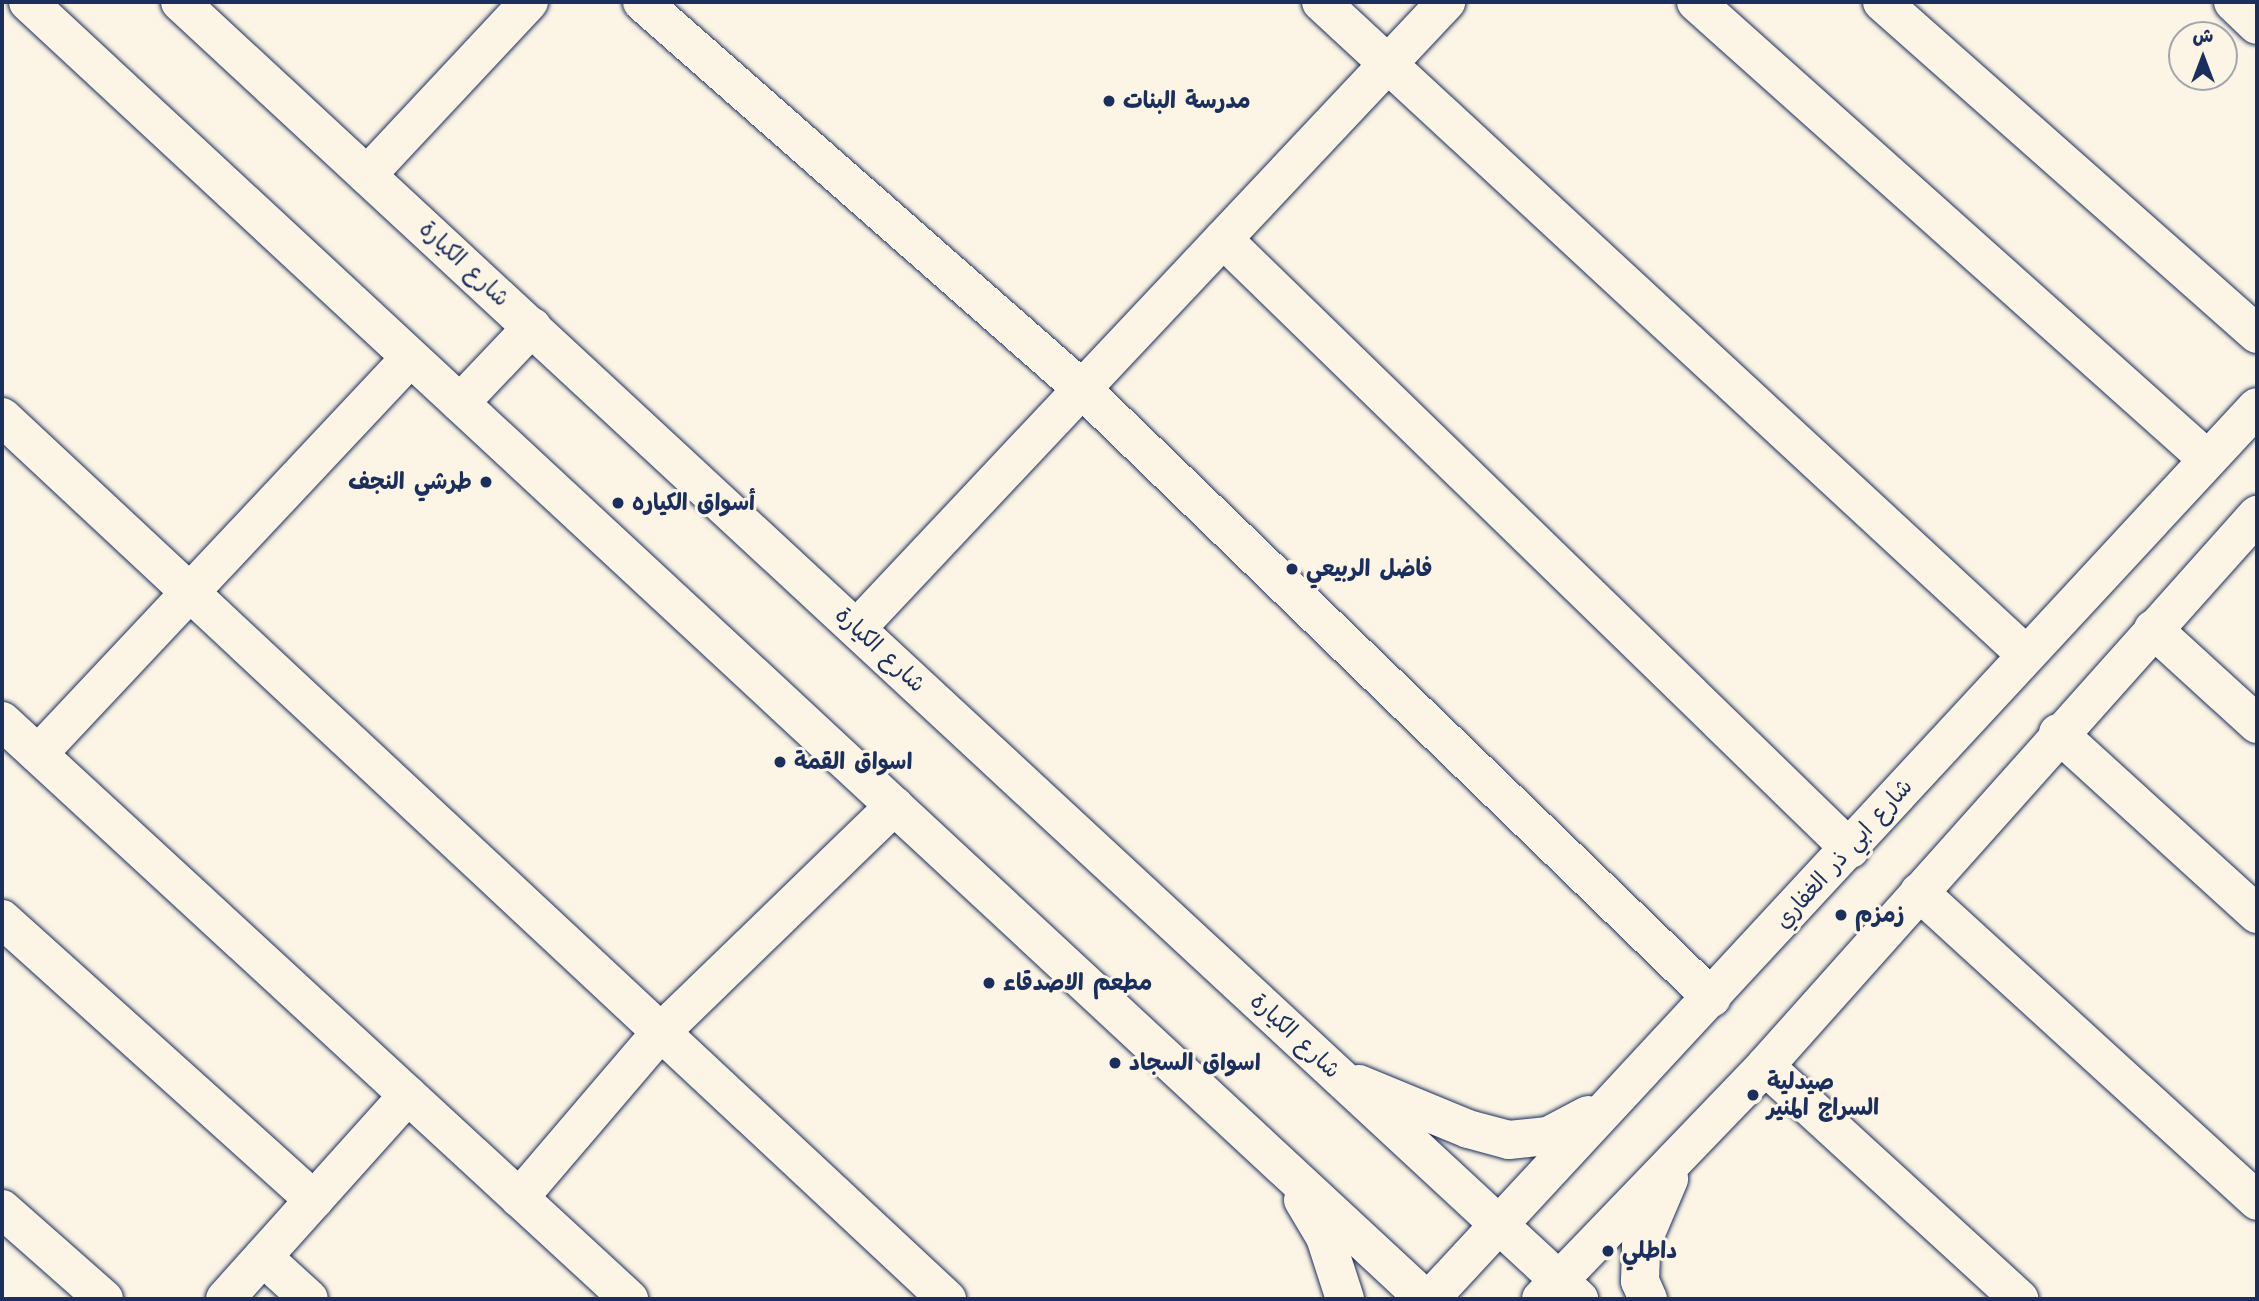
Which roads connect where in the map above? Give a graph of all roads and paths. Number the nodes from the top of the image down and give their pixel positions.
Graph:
1 (28, 2) edge
2 (180, 2) edge
3 (529, 2) edge
4 (642, 2) edge
5 (1321, 2) edge
6 (1446, 2) edge
7 (1696, 2) edge
8 (1882, 2) edge
9 (2233, 2) edge
10 (2257, 25) edge
11 (1388, 64) junction
12 (367, 175) junction
13 (1223, 239) junction
14 (532, 327) junction
15 (2257, 334) edge
16 (410, 358) junction
17 (1082, 389) junction
18 (460, 403) junction
19 (2257, 407) edge
20 (2, 417) edge
21 (2206, 458) junction
22 (2257, 515) edge
23 (189, 592) junction
24 (857, 628) junction
25 (2153, 629) junction
26 (2025, 654) junction
27 (2, 721) edge
28 (2257, 724) edge
29 (2058, 733) junction
30 (38, 754) junction
31 (894, 806) junction
32 (1850, 849) junction
33 (1919, 892) junction
34 (2257, 914) edge
35 (2, 919) edge
36 (1712, 998) junction
37 (661, 1032) junction
38 (1765, 1066) junction
39 (1338, 1075) junction
40 (408, 1096) junction
41 (1614, 1100) junction
42 (1684, 1149) junction
43 (1286, 1170) junction
44 (519, 1198) junction
45 (314, 1200) junction
46 (2257, 1201) edge
47 (2, 1209) edge
48 (1497, 1224) junction
49 (263, 1256) junction
50 (1559, 1293) edge
51 (104, 1299) edge
52 (225, 1299) edge
53 (309, 1299) edge
54 (629, 1299) edge
55 (947, 1299) edge
56 (1345, 1299) edge
57 (1424, 1299) edge
58 (1430, 1299) edge
59 (1648, 1299) edge
60 (2019, 1299) edge

1 - 16 street
2 - 12 street, شارع الكيارة
3 - 12 street
4 - 17 street
5 - 11 street
6 - 11 street
7 - 21 street
8 - 15 street
9 - 10 street
11 - 13 street
11 - 26 street
12 - 14 street, شارع الكيارة
13 - 17 street
13 - 32 street
14 - 18 street
14 - 24 street, شارع الكيارة
16 - 18 street
16 - 23 street
17 - 24 street
17 - 36 street
18 - 31 street
19 - 21 street, شارع ابي ذر الغفاري
20 - 23 street
21 - 26 street, شارع ابي ذر الغفاري
22 - 25 street
23 - 30 street
23 - 37 street
24 - 39 street, شارع الكيارة
25 - 28 street
25 - 29 street
26 - 32 street, شارع ابي ذر الغفاري
27 - 30 street
29 - 33 street
29 - 34 street
30 - 40 street
31 - 37 street
31 - 43 street
32 - 36 street, شارع ابي ذر الغفاري
33 - 38 street
33 - 46 street
35 - 45 street
36 - 41 street, شارع ابي ذر الغفاري
37 - 44 street
37 - 55 street
38 - 42 street
38 - 60 street
39 - 41 street
39 - 48 street, شارع الكيارة
40 - 44 street
40 - 45 street
41 - 48 street, شارع ابي ذر الغفاري
42 - 50 street
42 - 59 street
43 - 56 street
43 - 57 street
44 - 54 street
45 - 49 street
47 - 51 street
48 - 50 street, شارع الكيارة
48 - 58 street, شارع ابي ذر الغفاري
49 - 52 street
49 - 53 street

